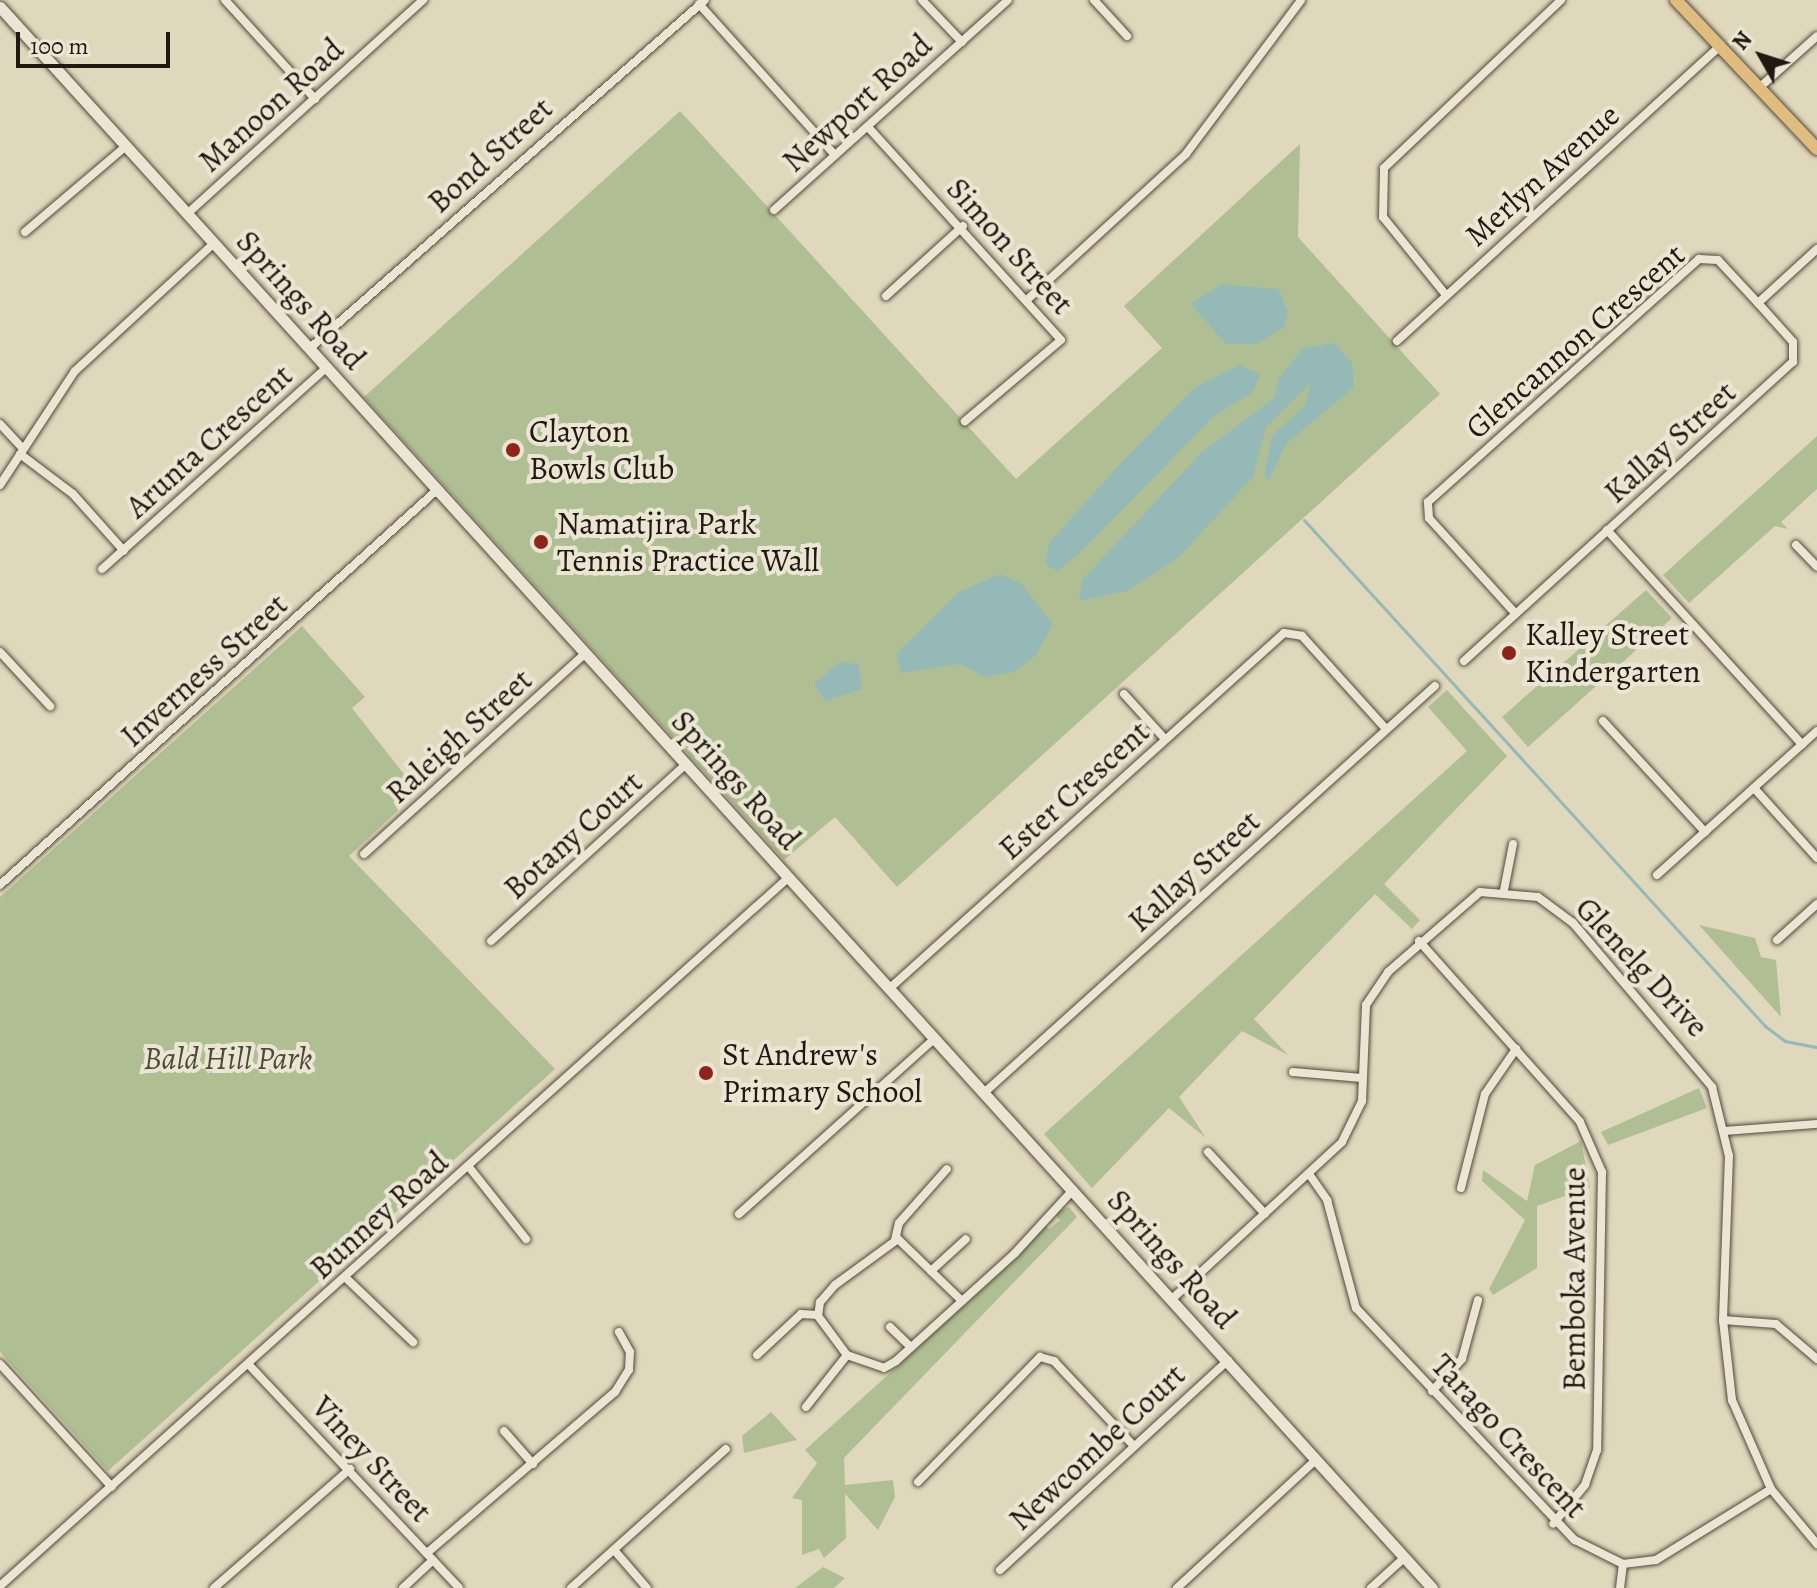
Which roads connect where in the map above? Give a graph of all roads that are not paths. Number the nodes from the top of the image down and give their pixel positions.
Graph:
1 (225, 0) edge
2 (423, 0) edge
3 (922, 0) edge
4 (1008, 0) edge
5 (1094, 0) edge
6 (1301, 0) edge
7 (1561, 0) edge
8 (1676, 0) edge
9 (702, 2) edge
10 (0, 7) edge
11 (1127, 36) dead end
12 (1817, 36) edge
13 (962, 42) junction
14 (1721, 45) junction
15 (1760, 87) junction
16 (315, 99) junction
17 (868, 127) junction
18 (126, 146) junction
19 (1817, 149) edge
20 (835, 155) junction
21 (774, 210) dead end
22 (187, 214) junction
23 (963, 226) junction
24 (25, 232) dead end
25 (214, 243) junction
26 (1817, 249) edge
27 (1446, 295) junction
28 (886, 296) dead end
29 (1029, 298) junction
30 (1758, 303) junction
31 (1397, 341) dead end
32 (310, 348) junction
33 (327, 367) junction
34 (965, 421) dead end
35 (0, 424) edge
36 (21, 452) junction
37 (0, 485) edge
38 (438, 489) junction
39 (1414, 509) dead end
40 (1424, 510) junction
41 (1607, 530) junction
42 (1796, 545) dead end
43 (124, 551) junction
44 (1817, 567) edge
45 (102, 569) dead end
46 (1515, 613) junction
47 (1292, 620) dead end
48 (1292, 631) junction
49 (0, 652) edge
50 (586, 653) junction
51 (1464, 661) dead end
52 (1435, 686) dead end
53 (1124, 694) dead end
54 (50, 706) dead end
55 (1603, 721) dead end
56 (1386, 729) junction
57 (1817, 731) edge
58 (1165, 739) junction
59 (1802, 744) junction
60 (686, 764) junction
61 (1754, 788) junction
62 (1705, 832) junction
63 (1513, 844) dead end
64 (364, 854) dead end
65 (1817, 858) edge
66 (1657, 875) dead end
67 (789, 877) junction
68 (0, 885) edge
69 (1504, 890) junction
70 (1817, 904) edge
71 (1777, 940) dead end
72 (491, 941) dead end
73 (1419, 941) junction
74 (890, 988) junction
75 (935, 1038) junction
76 (1516, 1049) junction
77 (1293, 1072) dead end
78 (1362, 1078) junction
79 (985, 1092) junction
80 (1817, 1124) edge
81 (1725, 1131) junction
82 (1208, 1152) dead end
83 (469, 1167) junction
84 (947, 1169) dead end
85 (1309, 1174) junction
86 (1461, 1188) dead end
87 (1073, 1190) junction
88 (739, 1214) dead end
89 (1265, 1214) junction
90 (526, 1239) dead end
91 (966, 1239) dead end
92 (895, 1240) junction
93 (931, 1271) junction
94 (346, 1278) junction
95 (1172, 1299) junction
96 (1478, 1300) dead end
97 (962, 1301) junction
98 (818, 1315) junction
99 (1723, 1320) junction
100 (890, 1327) dead end
101 (619, 1332) dead end
102 (413, 1342) dead end
103 (911, 1347) junction
104 (757, 1355) dead end
105 (847, 1355) junction
106 (1817, 1359) edge
107 (1228, 1360) junction
108 (0, 1364) edge
109 (249, 1365) junction
110 (1432, 1391) junction
111 (806, 1407) dead end
112 (504, 1431) dead end
113 (1133, 1445) junction
114 (726, 1449) dead end
115 (1317, 1459) junction
116 (533, 1464) junction
117 (350, 1469) junction
118 (918, 1482) dead end
119 (112, 1487) junction
120 (1771, 1489) junction
121 (1553, 1524) junction
122 (1817, 1544) edge
123 (614, 1550) junction
124 (430, 1557) junction
125 (1404, 1558) junction
126 (1623, 1564) junction
127 (1000, 1570) dead end
128 (0, 1586) edge
129 (214, 1588) edge
130 (403, 1588) edge
131 (459, 1588) edge
132 (571, 1588) edge
133 (647, 1588) edge
134 (1177, 1588) edge
135 (1371, 1588) edge
136 (1432, 1588) edge
137 (1620, 1588) edge

1 - 16 street
2 - 16 street, Manoon Road
3 - 13 street
4 - 13 street, Newport Road
5 - 11 street
6 - 29 street
7 - 27 street
8 - 14 main road
9 - 20 street
9 - 32 street, Bond Street
10 - 18 main road, Springs Road
12 - 15 street
13 - 17 street, Newport Road
14 - 15 main road
14 - 27 street, Merlyn Avenue
15 - 19 main road
16 - 22 street, Manoon Road
17 - 20 street, Newport Road
17 - 23 street, Simon Street
18 - 22 main road, Springs Road
18 - 24 street
20 - 21 street, Newport Road
22 - 25 main road, Springs Road
23 - 28 street
23 - 29 street, Simon Street
25 - 32 main road, Springs Road
25 - 36 street
26 - 30 street
27 - 31 street, Merlyn Avenue
29 - 34 street, Simon Street
30 - 40 street, Glencannon Crescent
30 - 41 street, Kallay Street
32 - 33 main road, Springs Road
33 - 38 main road, Springs Road
33 - 43 street, Arunta Crescent
35 - 36 street, Arunta Crescent
36 - 37 street
36 - 43 street, Arunta Crescent
38 - 50 main road, Springs Road
38 - 68 street, Inverness Street
39 - 40 street
40 - 46 street
41 - 46 street, Kallay Street
41 - 59 street
42 - 44 street
43 - 45 street, Arunta Crescent
46 - 51 street, Kallay Street
47 - 48 street
48 - 56 street
48 - 58 street, Ester Crescent
49 - 54 street
50 - 60 main road, Springs Road
50 - 64 street, Raleigh Street
52 - 56 street, Kallay Street
53 - 58 street
55 - 62 street
56 - 79 street, Kallay Street
57 - 59 street
58 - 74 street, Ester Crescent
59 - 61 street
60 - 67 main road, Springs Road
60 - 72 street, Botany Court
61 - 62 street
61 - 65 street
62 - 66 street
63 - 69 street
67 - 74 main road, Springs Road
67 - 83 street, Bunney Road
69 - 73 street
69 - 81 street, Glenelg Drive
70 - 71 street
73 - 76 street, Bemboka Avenue
73 - 78 street
74 - 75 main road, Springs Road
75 - 79 main road, Springs Road
75 - 88 street
76 - 86 street
76 - 121 street, Bemboka Avenue
77 - 78 street
78 - 85 street
79 - 87 main road, Springs Road
80 - 81 street
81 - 99 street, Glenelg Drive
82 - 89 street
83 - 90 street
83 - 94 street, Bunney Road
84 - 92 street
85 - 89 street
85 - 110 street, Tarago Crescent
87 - 95 main road, Springs Road
87 - 97 street
89 - 95 street
91 - 93 street
92 - 93 street
92 - 98 street
93 - 97 street
94 - 102 street
94 - 109 street, Bunney Road
95 - 107 main road, Springs Road
96 - 110 street
97 - 103 street
98 - 104 street
98 - 105 street
99 - 106 street
99 - 120 street, Glenelg Drive
100 - 103 street
101 - 116 street
103 - 105 street
105 - 111 street
107 - 113 street, Newcombe Court
107 - 115 main road, Springs Road
108 - 119 street
109 - 117 street, Viney Street
109 - 119 street, Bunney Road
110 - 121 street, Tarago Crescent
112 - 116 street
113 - 118 street
113 - 127 street, Newcombe Court
114 - 123 street
115 - 125 main road, Springs Road
115 - 134 street
116 - 124 street
117 - 124 street, Viney Street
117 - 129 street
119 - 128 street, Bunney Road
120 - 122 street, Glenelg Drive
120 - 126 street
121 - 126 street, Tarago Crescent
123 - 132 street
123 - 133 street
124 - 130 street
124 - 131 street, Viney Street
125 - 135 street
125 - 136 main road, Springs Road
126 - 137 street

